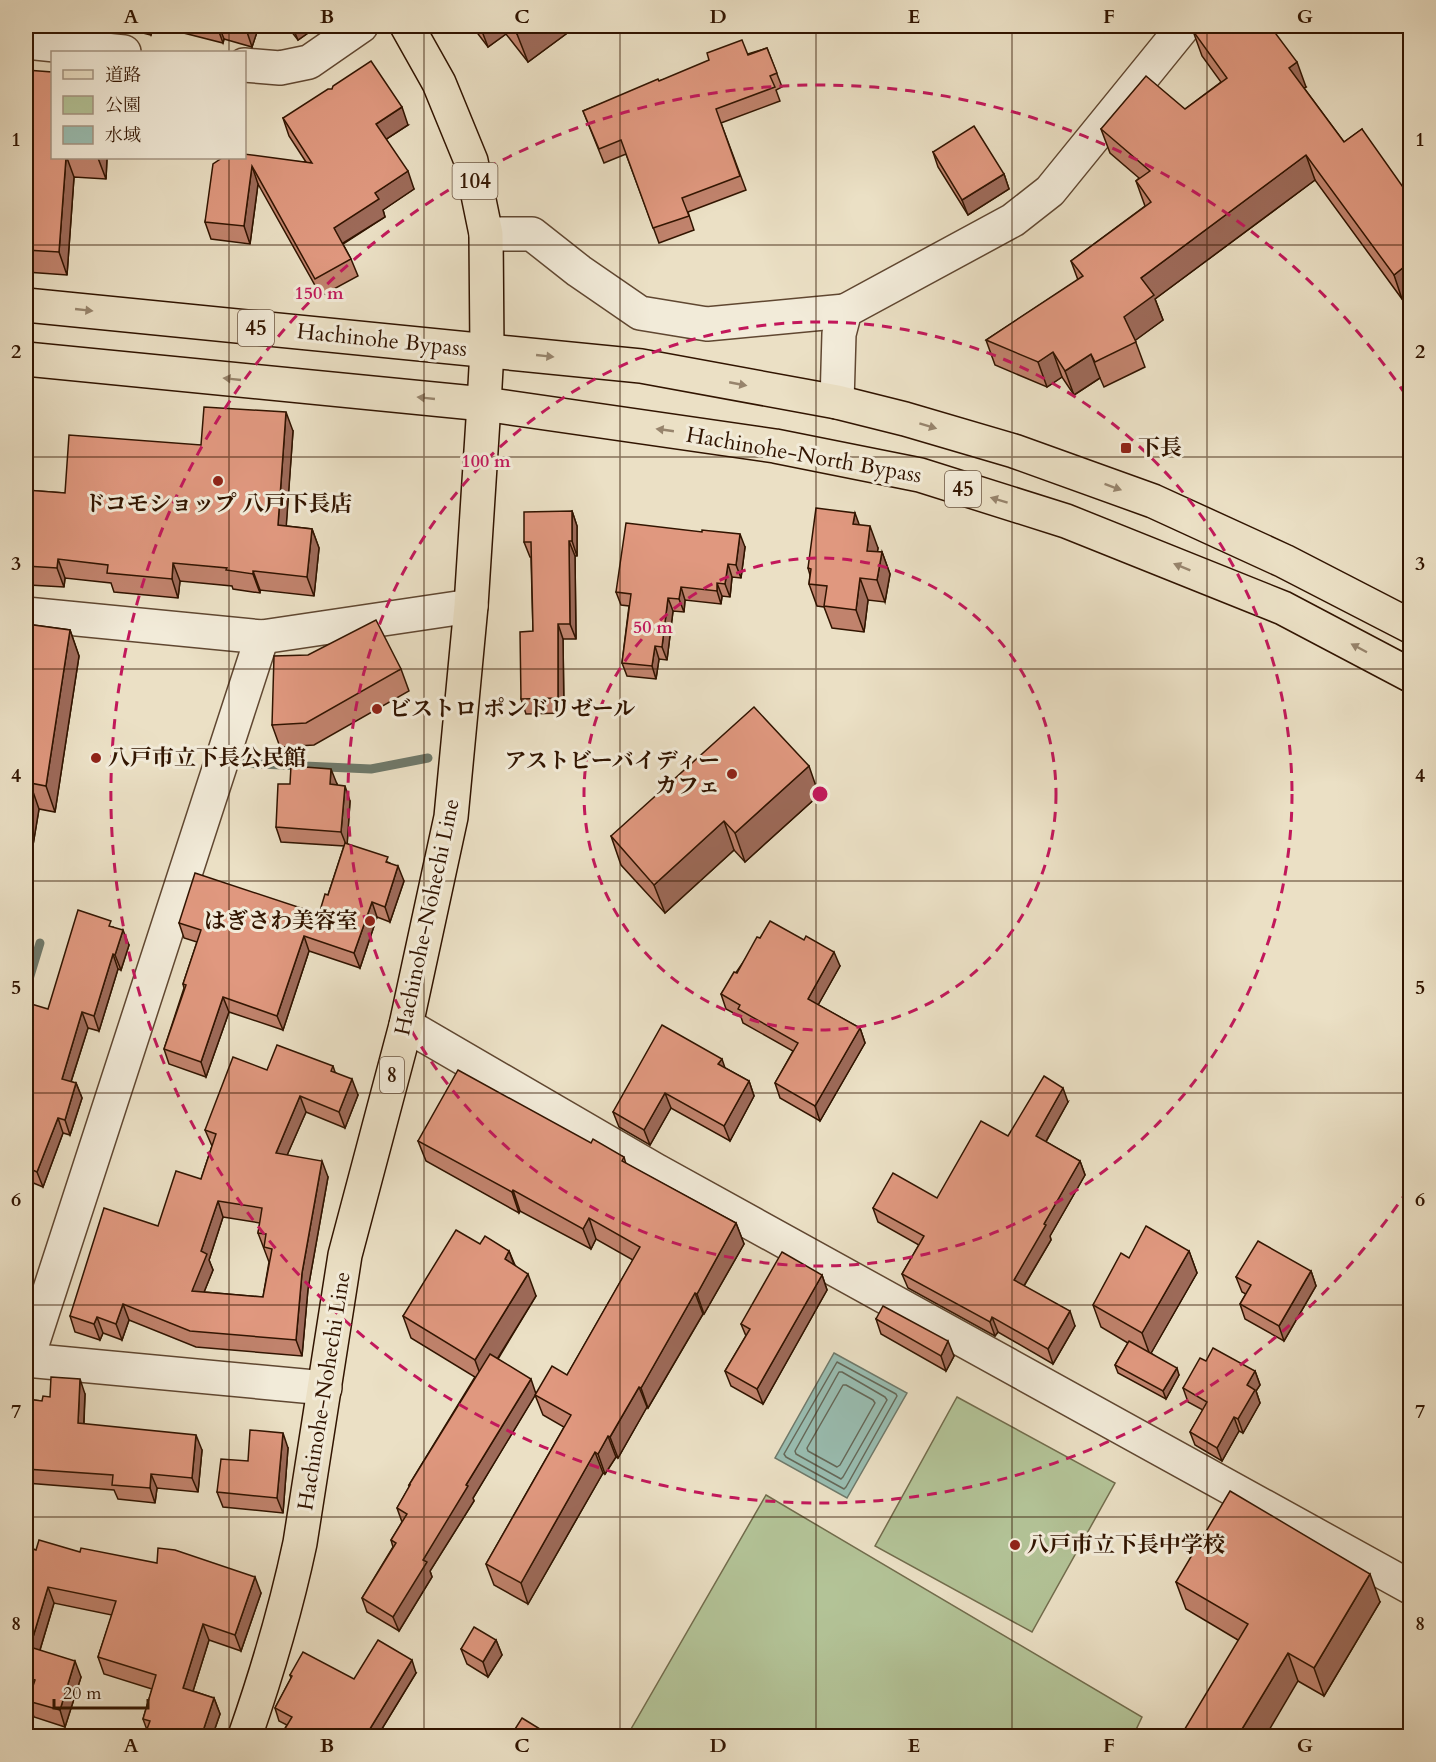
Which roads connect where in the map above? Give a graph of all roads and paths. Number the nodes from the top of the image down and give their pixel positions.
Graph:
1 (361, 26) edge
2 (407, 26) edge
3 (1184, 26) edge
4 (26, 42) edge
5 (114, 51) edge
6 (246, 65) edge
7 (486, 234) junction
8 (26, 305) edge
9 (845, 311) junction
10 (487, 350) junction
11 (26, 359) edge
12 (837, 402) junction
13 (484, 404) junction
14 (471, 606) junction
15 (26, 614) edge
16 (1410, 626) edge
17 (262, 637) junction
18 (1410, 675) edge
19 (406, 1024) junction
20 (26, 1360) edge
21 (325, 1388) junction
22 (1410, 1587) edge
23 (245, 1737) edge

1 - 6 street
2 - 7 main road, 104
3 - 9 street
4 - 5 street
7 - 9 street
7 - 10 main road, 104
8 -> 10 main road, Hachinohe Bypass / 45
9 - 12 street
10 -> 12 main road, 45
10 - 13 main road, 104
13 -> 11 main road, 45
12 -> 16 main road, 45
13 - 14 main road, Hachinohe-Nohechi Line / 8
18 -> 13 main road, Hachinohe-North Bypass / 45
14 - 17 street
14 - 19 main road, Hachinohe-Nohechi Line / 8
15 - 17 street
17 - 20 street
19 - 21 main road, Hachinohe-Nohechi Line / 8
19 - 22 street
20 - 21 street
21 - 23 main road, Hachinohe-Nohechi Line / 8

